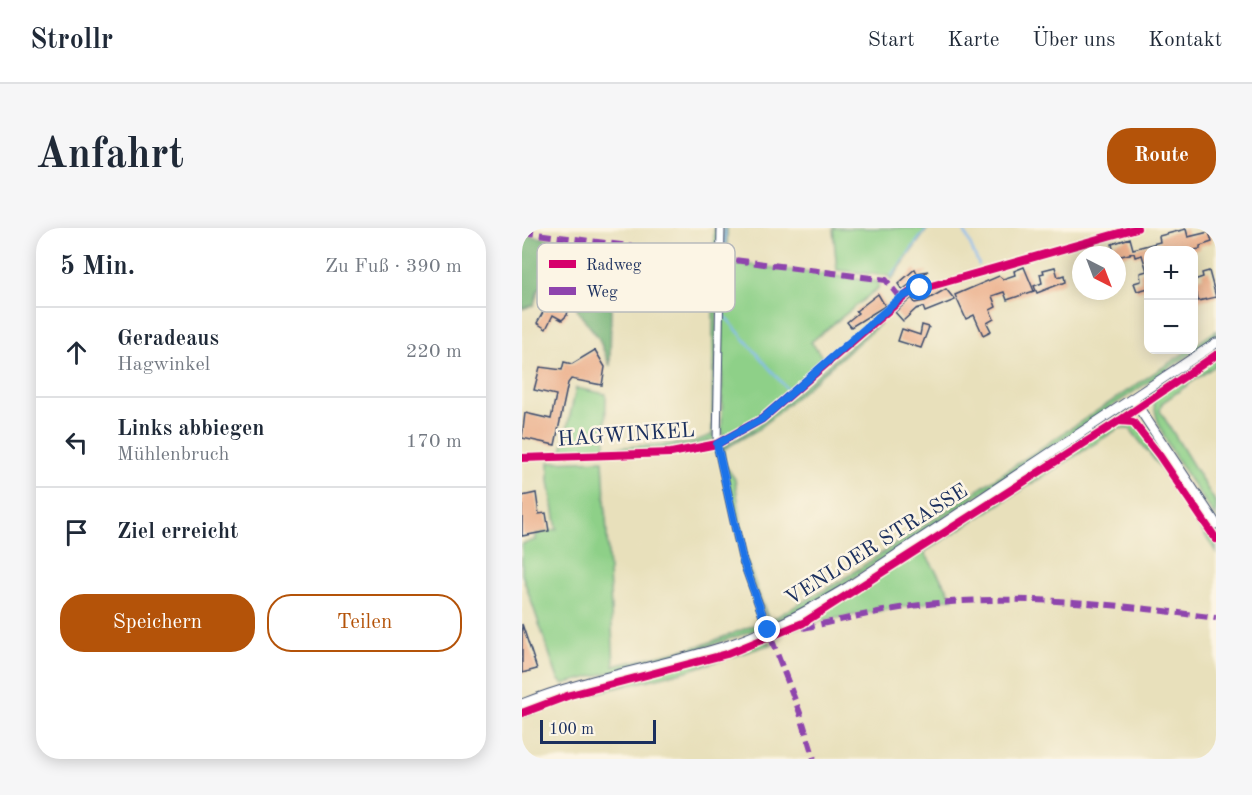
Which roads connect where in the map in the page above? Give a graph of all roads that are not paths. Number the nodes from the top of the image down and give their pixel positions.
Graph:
1 (721, 228) edge
2 (1137, 228) edge
3 (721, 243) edge
4 (719, 312) edge
5 (1216, 343) edge
6 (1133, 399) junction
7 (717, 444) junction
8 (522, 458) edge
9 (1216, 524) edge
10 (768, 630) junction
11 (522, 704) edge

1 - 3 street
2 - 7 street, HAGWINKEL
4 - 7 street
5 - 6 main road, VENLOER STRASSE
6 - 9 main road
6 - 10 main road, VENLOER STRASSE
7 - 8 street, HAGWINKEL
7 - 10 street
10 - 11 main road, VENLOER STRASSE

